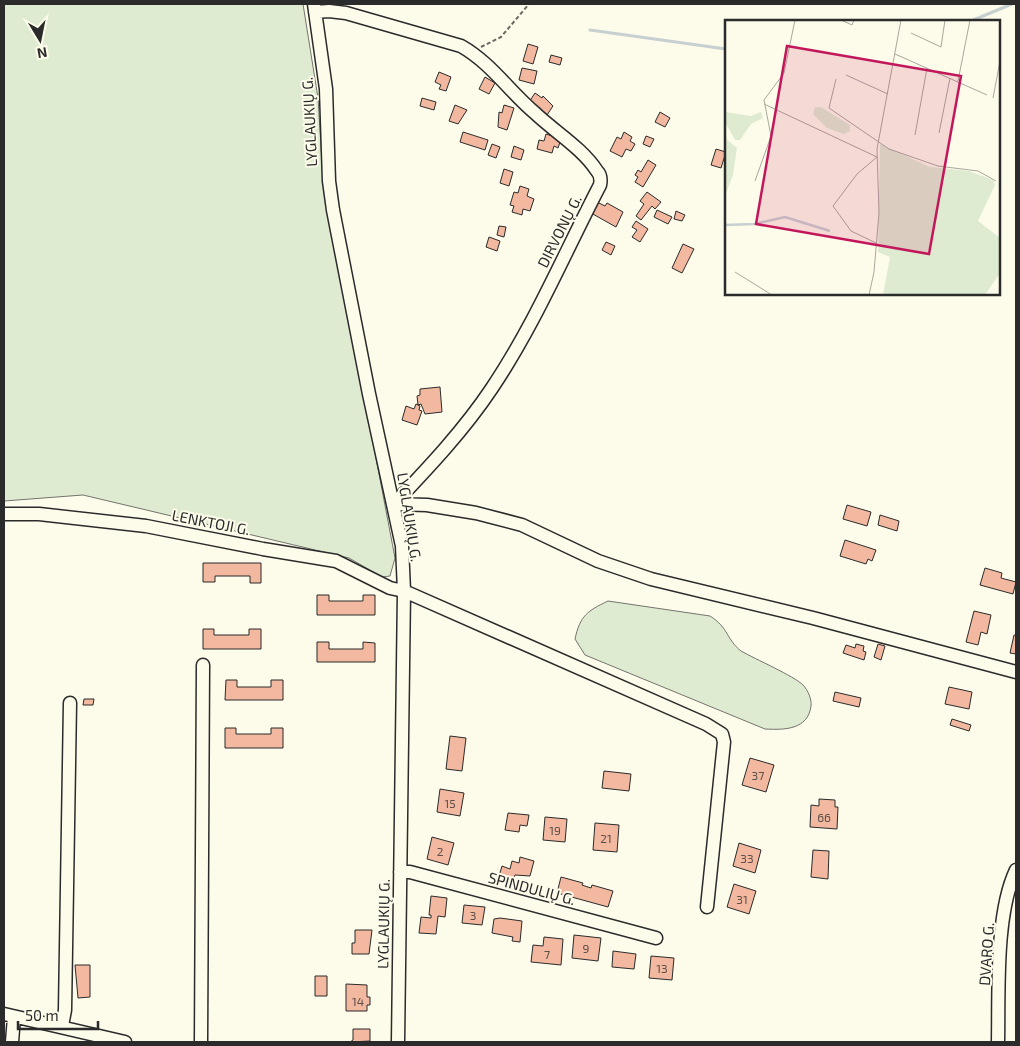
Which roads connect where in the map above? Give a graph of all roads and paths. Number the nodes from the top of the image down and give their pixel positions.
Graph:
1 (529, 4) edge
2 (315, 8) edge
3 (473, 53) junction
4 (394, 504) junction
5 (4, 514) edge
6 (404, 591) junction
7 (203, 665) dead end
8 (1016, 672) edge
9 (70, 702) dead end
10 (1016, 870) edge
11 (400, 872) junction
12 (707, 907) dead end
13 (656, 938) dead end
14 (9, 1016) edge
15 (62, 1026) junction
16 (12, 1042) edge
17 (124, 1042) edge
18 (201, 1042) edge
19 (398, 1042) edge
20 (998, 1042) edge

1 - 3 path
2 - 3 street, DIRVONŲ G.
2 - 4 street, LYGLAUKIŲ G.
3 - 4 street, DIRVONŲ G.
4 - 6 street, LYGLAUKIŲ G.
4 - 8 street
5 - 6 street, LENKTOJI G.
6 - 11 street, LYGLAUKIŲ G.
6 - 12 street, LENKTOJI G.
7 - 18 street
9 - 15 street
10 - 20 street, DVARO G.
11 - 13 street, SPINDULIŲ G.
11 - 19 street, LYGLAUKIŲ G.
14 - 15 street
14 - 16 street
15 - 17 street

